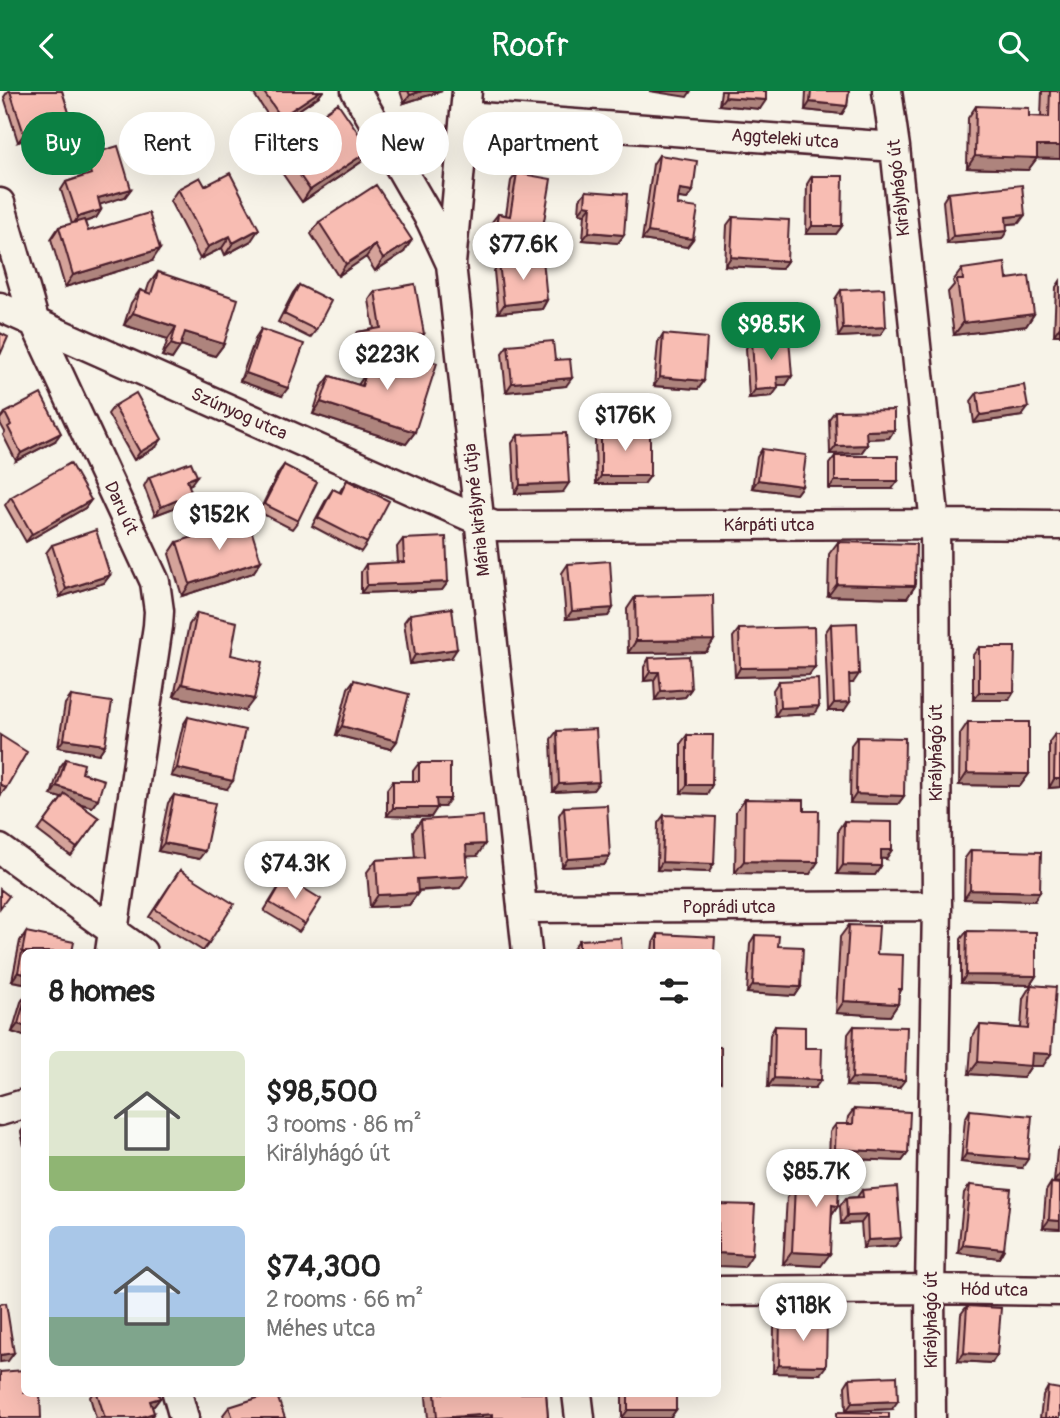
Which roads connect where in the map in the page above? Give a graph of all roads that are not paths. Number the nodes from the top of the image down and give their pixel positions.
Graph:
1 (356, 91) edge
2 (887, 91) edge
3 (466, 104) edge
4 (895, 147) junction
5 (0, 203) edge
6 (451, 264) junction
7 (0, 307) edge
8 (36, 323) junction
9 (478, 520) junction
10 (935, 524) junction
11 (1060, 525) edge
12 (0, 849) edge
13 (937, 906) junction
14 (522, 908) junction
15 (112, 941) edge
16 (134, 949) edge
17 (527, 949) edge
18 (21, 1105) edge
19 (0, 1111) edge
20 (930, 1289) junction
21 (721, 1291) edge
22 (1060, 1291) edge
23 (178, 1397) edge
24 (577, 1397) edge
25 (184, 1418) edge
26 (580, 1418) edge
27 (930, 1418) edge

1 - 6 street, Mária királyné útja
2 - 4 street, Királyhágó út
3 - 4 street, Aggteleki utca
3 - 6 street
4 - 10 street, Királyhágó út
5 - 8 street, Daru út
6 - 9 street, Mária királyné útja
7 - 8 street, Szúnyog utca
8 - 9 street, Szúnyog utca
8 - 15 street, Daru út
9 - 10 street, Kárpáti utca
9 - 14 street, Mária királyné útja
10 - 11 street, Kárpáti utca
10 - 13 street, Királyhágó út
12 - 15 street
13 - 14 street, Poprádi utca
13 - 20 street, Királyhágó út
14 - 17 street, Mária királyné útja
15 - 16 street
18 - 19 street
20 - 21 street, Hód utca
20 - 22 street, Hód utca
20 - 27 street, Királyhágó út
23 - 25 street
24 - 26 street

